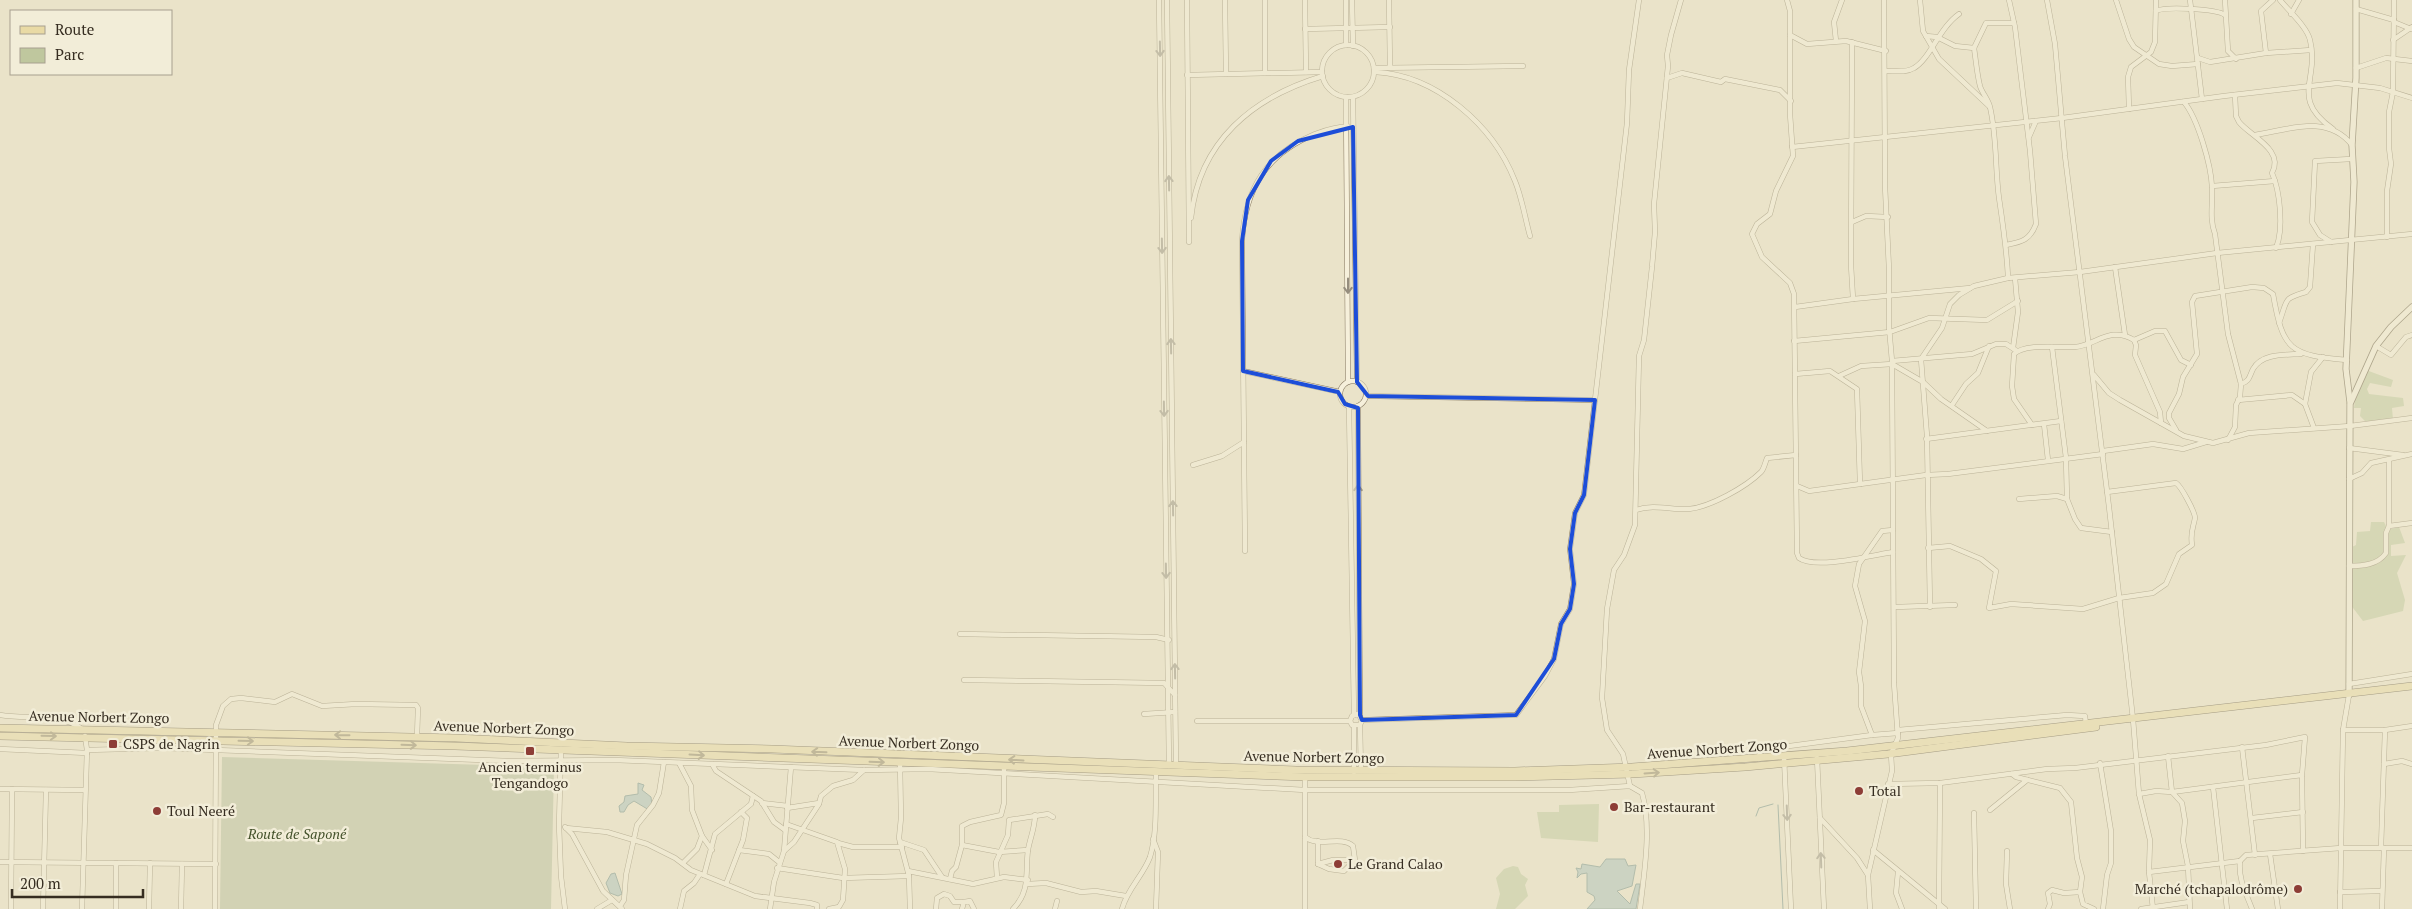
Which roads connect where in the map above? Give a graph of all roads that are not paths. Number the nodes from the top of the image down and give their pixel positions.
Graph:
1 (1159, 0) edge
2 (1167, 0) edge
3 (1187, 0) edge
4 (1225, 0) edge
5 (1264, 0) edge
6 (1305, 0) edge
7 (1346, 0) edge
8 (1352, 0) edge
9 (1389, 0) edge
10 (1639, 0) edge
11 (1681, 0) edge
12 (1787, 0) edge
13 (1842, 0) edge
14 (1884, 0) edge
15 (1920, 0) edge
16 (2009, 0) edge
17 (2047, 0) edge
18 (2156, 0) edge
19 (2190, 0) edge
20 (2225, 0) edge
21 (2273, 0) edge
22 (2280, 0) edge
23 (2299, 0) edge
24 (2356, 0) edge
25 (2394, 0) edge
26 (2117, 1) edge
27 (2191, 8) junction
28 (2356, 9) junction
29 (2156, 11) junction
30 (1960, 14) dead end
31 (2291, 14) junction
32 (2225, 15) junction
33 (2394, 21) junction
34 (2014, 23) junction
35 (1390, 27) junction
36 (1346, 28) junction
37 (1352, 28) junction
38 (2411, 28) edge
39 (1305, 29) junction
40 (1790, 35) junction
41 (1926, 36) junction
42 (1937, 37) junction
43 (2393, 40) junction
44 (1836, 42) junction
45 (1852, 42) junction
46 (1346, 45) junction
47 (1353, 46) junction
48 (1932, 46) junction
49 (1974, 48) junction
50 (2311, 50) junction
51 (1886, 51) junction
52 (2266, 53) junction
53 (2146, 56) junction
54 (2198, 58) junction
55 (2392, 58) junction
56 (2236, 59) junction
57 (2412, 61) edge
58 (2198, 64) junction
59 (1523, 66) dead end
60 (1390, 68) junction
61 (2356, 68) junction
62 (1374, 70) junction
63 (1886, 71) junction
64 (1306, 72) junction
65 (1265, 73) junction
66 (1226, 74) junction
67 (1322, 74) junction
68 (1187, 75) junction
69 (1668, 78) junction
70 (2356, 85) junction
71 (2307, 86) junction
72 (2393, 92) junction
73 (2235, 95) junction
74 (1353, 97) junction
75 (1346, 98) junction
76 (2412, 98) edge
77 (2202, 99) junction
78 (1791, 101) junction
79 (2184, 102) junction
80 (1990, 106) junction
81 (2129, 109) junction
82 (2062, 118) junction
83 (2036, 121) junction
84 (2027, 122) junction
85 (1346, 126) junction
86 (1991, 126) junction
87 (1353, 127) junction
88 (2333, 129) junction
89 (2255, 135) junction
90 (1884, 137) junction
91 (2028, 138) junction
92 (1853, 140) junction
93 (2352, 145) junction
94 (1792, 147) junction
95 (2351, 159) junction
96 (2275, 181) junction
97 (2212, 186) junction
98 (1888, 217) junction
99 (1852, 222) junction
100 (2412, 234) edge
101 (1530, 236) dead end
102 (2387, 237) junction
103 (1351, 240) junction
104 (2352, 240) junction
105 (2332, 242) junction
106 (2313, 244) junction
107 (2006, 245) junction
108 (2276, 248) junction
109 (2217, 253) junction
110 (2115, 267) junction
111 (2080, 272) junction
112 (2008, 278) junction
113 (2015, 278) junction
114 (1970, 288) junction
115 (2223, 292) junction
116 (1888, 296) junction
117 (1853, 299) junction
118 (2018, 300) junction
119 (1794, 307) junction
120 (2412, 307) edge
121 (1947, 320) junction
122 (2278, 324) junction
123 (1890, 332) junction
124 (2412, 335) edge
125 (2124, 336) junction
126 (2134, 340) junction
127 (1794, 342) junction
128 (2089, 342) junction
129 (1990, 346) junction
130 (2376, 346) junction
131 (2052, 347) junction
132 (2015, 349) junction
133 (2301, 354) junction
134 (2323, 358) junction
135 (1921, 359) junction
136 (2347, 360) junction
137 (1892, 362) junction
138 (2191, 365) junction
139 (1243, 371) junction
140 (1795, 374) junction
141 (2093, 374) junction
142 (1839, 376) junction
143 (1348, 382) junction
144 (1357, 382) junction
145 (1923, 382) junction
146 (2241, 384) junction
147 (1340, 392) junction
148 (1366, 396) junction
149 (1595, 400) junction
150 (2238, 400) junction
151 (2305, 404) junction
152 (2350, 404) junction
153 (1952, 405) junction
154 (1349, 406) junction
155 (1358, 406) junction
156 (2412, 418) edge
157 (2061, 422) junction
158 (2161, 423) junction
159 (2044, 424) junction
160 (2032, 425) junction
161 (2350, 426) junction
162 (2314, 428) junction
163 (1987, 431) junction
164 (2176, 431) junction
165 (1926, 439) junction
166 (2228, 440) junction
167 (1244, 442) junction
168 (2206, 442) junction
169 (2349, 448) junction
170 (2103, 452) junction
171 (2412, 454) edge
172 (1796, 455) junction
173 (2404, 455) junction
174 (2066, 458) junction
175 (2048, 460) junction
176 (2389, 460) junction
177 (1193, 466) dead end
178 (1926, 475) junction
179 (2349, 479) junction
180 (1892, 480) junction
181 (1860, 484) junction
182 (1797, 486) junction
183 (2108, 492) junction
184 (2067, 499) junction
185 (2020, 500) dead end
186 (1636, 510) junction
187 (2412, 523) edge
188 (2389, 526) junction
189 (1893, 530) junction
190 (2112, 532) junction
191 (1928, 548) junction
192 (1356, 549) junction
193 (1245, 551) dead end
194 (1893, 552) junction
195 (1864, 557) junction
196 (2349, 566) junction
197 (2119, 598) junction
198 (1954, 605) dead end
199 (1930, 606) junction
200 (1895, 607) junction
201 (960, 634) dead end
202 (1167, 639) junction
203 (1174, 642) junction
204 (2412, 674) edge
205 (964, 680) dead end
206 (2349, 684) junction
207 (1168, 686) junction
208 (2412, 686) edge
209 (2349, 694) junction
210 (1175, 695) junction
211 (1175, 712) junction
212 (1168, 713) junction
213 (1144, 714) dead end
214 (0, 715) edge
215 (1359, 717) junction
216 (1197, 720) dead end
217 (2133, 720) junction
218 (1350, 721) junction
219 (2086, 724) junction
220 (1360, 725) junction
221 (1354, 726) junction
222 (2412, 726) edge
223 (0, 728) edge
224 (82, 729) junction
225 (2343, 730) junction
226 (2385, 730) junction
227 (1898, 732) junction
228 (1872, 734) junction
229 (0, 736) edge
230 (216, 736) junction
231 (85, 737) junction
232 (417, 737) junction
233 (562, 746) junction
234 (2242, 747) junction
235 (0, 749) edge
236 (216, 750) junction
237 (1892, 750) junction
238 (87, 751) junction
239 (2168, 756) junction
240 (1817, 758) junction
241 (1759, 759) junction
242 (560, 760) junction
243 (1785, 760) junction
244 (2136, 760) junction
245 (664, 762) junction
246 (679, 763) junction
247 (712, 764) junction
248 (2100, 764) junction
249 (2384, 764) junction
250 (2412, 764) edge
251 (901, 766) junction
252 (1004, 766) junction
253 (791, 767) junction
254 (1172, 768) junction
255 (864, 770) junction
256 (1156, 771) junction
257 (1627, 771) junction
258 (1004, 774) junction
259 (2012, 774) junction
260 (1358, 775) junction
261 (2302, 775) junction
262 (1305, 777) junction
263 (2028, 780) junction
264 (1155, 781) junction
265 (2247, 781) junction
266 (1940, 783) junction
267 (1888, 784) junction
268 (1630, 786) junction
269 (2213, 787) junction
270 (0, 789) edge
271 (12, 790) junction
272 (46, 790) junction
273 (85, 790) junction
274 (1305, 790) junction
275 (2172, 792) junction
276 (2139, 794) junction
277 (753, 796) junction
278 (762, 803) junction
279 (819, 803) junction
280 (788, 807) junction
281 (1990, 810) dead end
282 (741, 812) junction
283 (2303, 812) junction
284 (1974, 813) dead end
285 (1035, 815) junction
286 (1053, 817) dead end
287 (1820, 818) junction
288 (2252, 818) junction
289 (559, 825) junction
290 (786, 827) junction
291 (566, 828) junction
292 (802, 830) junction
293 (702, 836) junction
294 (1305, 837) junction
295 (1153, 838) junction
296 (635, 840) junction
297 (1318, 841) junction
298 (838, 843) junction
299 (901, 845) junction
300 (962, 845) junction
301 (2341, 848) junction
302 (2383, 848) junction
303 (2412, 848) edge
304 (712, 850) junction
305 (739, 850) junction
306 (1028, 850) junction
307 (1873, 850) junction
308 (784, 851) junction
309 (2006, 851) dead end
310 (2303, 851) junction
311 (999, 852) junction
312 (2270, 854) junction
313 (2255, 855) junction
314 (1355, 860) junction
315 (0, 862) edge
316 (12, 862) junction
317 (779, 862) junction
318 (2223, 862) junction
319 (2240, 862) junction
320 (45, 863) junction
321 (84, 863) junction
322 (116, 863) junction
323 (150, 863) junction
324 (683, 863) junction
325 (182, 864) junction
326 (216, 864) junction
327 (1318, 864) junction
328 (2188, 866) junction
329 (777, 868) junction
330 (1898, 872) junction
331 (2149, 872) junction
332 (702, 874) junction
333 (908, 874) junction
334 (1868, 875) junction
335 (942, 877) junction
336 (843, 878) junction
337 (950, 878) junction
338 (997, 878) junction
339 (1028, 882) junction
340 (726, 884) junction
341 (2382, 891) junction
342 (2080, 892) junction
343 (2340, 892) junction
344 (1126, 896) junction
345 (771, 897) junction
346 (612, 900) junction
347 (1057, 901) dead end
348 (964, 902) junction
349 (2189, 902) junction
350 (621, 907) edge
351 (1940, 907) edge
352 (2153, 908) edge
353 (11, 909) edge
354 (44, 909) edge
355 (82, 909) edge
356 (116, 909) edge
357 (149, 909) edge
358 (181, 909) edge
359 (215, 909) edge
360 (565, 909) edge
361 (597, 909) edge
362 (680, 909) edge
363 (770, 909) edge
364 (816, 909) edge
365 (829, 909) edge
366 (910, 909) edge
367 (936, 909) edge
368 (962, 909) edge
369 (974, 909) edge
370 (1013, 909) edge
371 (1054, 909) edge
372 (1122, 909) edge
373 (1156, 909) edge
374 (1304, 909) edge
375 (1640, 909) edge
376 (1791, 909) edge
377 (1824, 909) edge
378 (1870, 909) edge
379 (1902, 909) edge
380 (1945, 909) edge
381 (1976, 909) edge
382 (2010, 909) edge
383 (2048, 909) edge
384 (2092, 909) edge
385 (2103, 909) edge
386 (2141, 909) edge
387 (2190, 909) edge
388 (2227, 909) edge
389 (2252, 909) edge
390 (2278, 909) edge
391 (2340, 909) edge
392 (2382, 909) edge

1 -> 202 street
203 -> 2 street
3 - 68 street
4 - 66 street
5 - 65 street
6 - 39 street
7 - 36 street
8 - 37 street
9 - 35 street
10 - 149 street
11 - 69 street
12 - 40 street
13 - 44 street
14 - 51 street
15 - 41 street
16 - 34 street
17 - 82 street
18 - 29 street
19 - 27 street
20 - 32 street
21 - 52 street
22 - 31 street
23 - 31 street
24 - 28 street
25 - 33 street
26 - 53 street
27 - 29 street
27 - 32 street
27 - 54 street
28 - 33 street
28 - 61 street
29 - 53 street
30 - 42 street
31 - 50 street
32 - 56 street
33 - 38 street
33 - 43 street
34 - 49 street
34 - 84 street
35 - 37 street
35 - 60 street
36 - 37 street
36 - 39 street
36 - 46 street
37 - 47 street
38 - 43 street
39 - 64 street
40 - 44 street
40 - 78 street
41 - 42 street
41 - 48 street
42 - 48 street
42 - 49 street
43 - 55 street
44 - 45 street
45 - 51 street
45 - 92 street
46 - 47 street
46 - 67 street
47 - 62 street
48 - 63 street
48 - 80 street
49 - 80 street
50 - 52 street
50 - 71 street
51 - 63 street
52 - 56 street
53 - 58 street
53 - 81 street
54 - 56 street
54 - 58 street
55 - 57 street
55 - 61 street
55 - 72 street
58 - 77 street
59 - 60 street
60 - 62 street
61 - 70 street
62 - 74 street
62 - 101 street
63 - 90 street
64 - 65 street
64 - 67 street
65 - 66 street
66 - 68 street
67 - 68 street
67 - 75 street
69 - 78 street
69 - 186 street
70 - 71 street
70 - 72 street
70 - 93 street
71 - 73 street
71 - 88 street
72 - 76 street
72 - 102 street
73 - 77 street
73 - 89 street
74 - 75 street
74 - 87 street
75 - 85 street
77 - 79 street
78 - 94 street
79 - 81 street
79 - 97 street
80 - 86 street
81 - 82 street
82 - 83 street
82 - 111 street
83 - 84 street
83 - 91 street
84 - 86 street
84 - 91 street
85 - 87 street
85 - 103 street
85 - 139 street
86 - 90 street
86 - 107 street
87 - 103 street
88 - 89 street
88 - 93 street
89 - 96 street
90 - 92 street
90 - 98 street
91 - 107 street
92 - 94 street
92 - 99 street
93 - 95 street
94 - 119 street
95 - 104 street
95 - 105 street
96 - 97 street
96 - 108 street
97 - 109 street
98 - 99 street
98 - 116 street
99 - 117 street
100 - 102 street
102 - 104 street
103 -> 143 street
103 - 144 street
104 - 105 street
104 - 136 street
105 - 106 street
106 - 108 street
106 - 122 street
107 - 112 street
108 - 109 street
109 - 110 street
109 - 115 street
110 - 111 street
110 - 125 street
111 - 113 street
111 - 128 street
112 - 113 street
112 - 114 street
113 - 118 street
114 - 116 street
114 - 121 street
115 - 122 street
115 - 138 street
115 - 146 street
116 - 117 street
116 - 123 street
117 - 119 street
118 - 121 street
118 - 132 street
119 - 127 street
120 - 130 street
121 - 123 street
121 - 135 street
122 - 133 street
123 - 127 street
123 - 137 street
124 - 130 street
125 - 126 street
125 - 128 street
126 - 138 street
126 - 158 street
127 - 140 street
128 - 131 street
128 - 141 street
129 - 132 street
129 - 135 street
129 - 153 street
130 - 152 street
131 - 132 street
131 - 157 street
132 - 160 street
133 - 134 street
133 - 146 street
134 - 136 street
134 - 151 street
135 - 137 street
135 - 145 street
136 - 152 street
137 - 142 street
137 - 145 street
137 - 180 street
138 - 164 street
139 - 147 street
139 - 167 street
140 - 142 street
140 - 172 street
141 - 158 street
141 - 170 street
142 - 181 street
143 - 144 street
143 - 147 street
144 - 148 street
145 - 153 street
145 - 165 street
146 - 150 street
147 - 154 street
148 - 149 street
148 - 155 street
149 - 215 street
150 - 151 street
150 - 166 street
151 - 162 street
152 - 161 street
153 - 163 street
154 - 155 street
154 - 192 street
192 -> 155 street
156 - 161 street
157 - 159 street
157 - 174 street
158 - 164 street
159 - 160 street
159 - 175 street
160 - 163 street
161 - 162 street
161 - 169 street
162 - 166 street
163 - 165 street
164 - 168 street
165 - 178 street
166 - 168 street
167 - 177 street
167 - 193 street
168 - 170 street
169 - 173 street
169 - 179 street
170 - 174 street
170 - 183 street
171 - 173 street
172 - 182 street
172 - 186 street
173 - 176 street
174 - 175 street
174 - 184 street
175 - 178 street
176 - 179 street
176 - 188 street
178 - 180 street
178 - 191 street
179 - 196 street
180 - 181 street
180 - 189 street
181 - 182 street
182 - 195 street
183 - 190 street
183 - 197 street
184 - 185 street
184 - 190 street
186 - 257 street
187 - 188 street
188 - 196 street
189 - 194 street
189 - 195 street
190 - 197 street
191 - 197 street
191 - 199 street
192 - 215 street
194 - 195 street
194 - 200 street
195 - 228 street
196 - 206 street
197 - 217 street
198 - 199 street
199 - 200 street
200 - 227 street
201 - 202 street
202 - 203 street
202 - 207 street
210 -> 203 street
204 - 206 street
205 - 207 street
206 - 209 street
207 - 210 street
207 - 212 street
208 - 209 main road
209 - 217 main road
209 - 225 street
210 - 211 street
211 - 212 street
211 - 254 street
212 - 213 street
212 - 254 street
214 - 224 street
215 - 218 street
215 - 220 street
216 - 218 street
217 - 219 main road
217 - 237 main road
217 - 244 street
218 - 221 street
219 - 227 street
219 - 237 main road
220 - 221 street
220 - 260 street
221 - 260 street
222 - 226 street
223 - 224 main road, Avenue Norbert Zongo
224 - 230 main road, Avenue Norbert Zongo
224 - 231 street
225 - 226 street
225 - 301 street
226 - 249 street
227 - 228 street
227 - 237 street
228 - 241 street
229 -> 231 main road, Avenue Norbert Zongo
230 - 231 main road, Avenue Norbert Zongo
232 -> 230 main road, Avenue Norbert Zongo
230 - 232 street
230 -> 233 main road, Avenue Norbert Zongo
230 - 236 street
231 - 238 street
232 - 233 main road, Avenue Norbert Zongo
233 - 242 street
233 -> 251 main road, Avenue Norbert Zongo
254 -> 233 main road, Avenue Norbert Zongo
234 - 239 street
234 - 261 street
234 - 265 street
235 - 238 street
236 - 238 street
236 - 242 street
236 - 326 street
237 - 240 main road, Avenue Norbert Zongo
237 - 267 street
238 - 273 street
239 - 244 street
239 - 275 street
240 - 243 main road, Avenue Norbert Zongo
240 - 287 street
241 - 243 main road, Avenue Norbert Zongo
241 - 257 main road, Avenue Norbert Zongo
242 - 245 street
242 - 289 street
257 -> 243 main road, Avenue Norbert Zongo
243 -> 376 street
244 - 248 street
244 - 276 street
245 - 246 street
245 - 296 street
246 - 247 street
246 - 293 street
247 - 253 street
247 - 277 street
248 - 259 street
248 - 385 street
249 - 250 street
249 - 302 street
251 - 252 main road, Avenue Norbert Zongo
251 - 255 street
251 - 258 street
251 - 299 street
252 - 256 main road, Avenue Norbert Zongo
252 - 258 street
253 - 255 street
253 - 280 street
254 - 256 main road, Avenue Norbert Zongo
254 - 260 main road, Avenue Norbert Zongo
254 - 262 main road, Avenue Norbert Zongo
255 - 279 street
256 - 264 street
257 - 260 main road, Avenue Norbert Zongo
257 - 268 street
258 - 264 street
258 - 300 street
259 - 263 street
259 - 266 street
260 - 262 main road, Avenue Norbert Zongo
261 - 265 street
261 - 283 street
262 - 274 street
263 - 281 street
263 - 342 street
264 - 274 street
264 - 295 street
265 - 269 street
265 - 288 street
266 - 267 street
266 - 351 street
267 - 307 street
268 - 274 street
268 - 375 street
269 - 275 street
269 - 318 street
270 - 271 street
271 - 272 street
271 - 316 street
272 - 273 street
272 - 320 street
273 - 321 street
274 - 294 street
275 - 276 street
275 - 328 street
276 - 331 street
277 - 278 street
277 - 282 street
278 - 280 street
278 - 290 street
279 - 280 street
279 - 292 street
280 - 290 street
282 - 304 street
282 - 305 street
283 - 288 street
283 - 310 street
284 - 381 street
285 - 286 street
285 - 306 street
285 - 311 street
287 - 334 street
377 -> 287 street
288 - 313 street
289 - 291 street
289 - 360 street
290 - 292 street
290 - 308 street
291 - 296 street
291 - 346 street
292 - 298 street
292 - 308 street
293 - 304 street
293 - 324 street
294 - 297 street
294 - 374 street
295 - 344 street
295 - 373 street
296 - 324 street
296 - 350 street
297 - 314 street
297 - 327 street
298 - 299 street
298 - 336 street
299 - 333 street
299 - 335 street
300 - 311 street
300 - 337 street
301 - 302 street
301 - 310 street
301 - 343 street
302 - 303 street
302 - 341 street
304 - 332 street
305 - 317 street
305 - 340 street
306 - 311 street
306 - 339 street
307 - 330 street
307 - 334 street
308 - 317 street
309 - 382 street
310 - 312 street
311 - 338 street
312 - 313 street
312 - 390 street
313 - 319 street
314 - 327 street
314 - 327 street
315 - 316 street
316 - 320 street
316 - 353 street
317 - 329 street
318 - 319 street
318 - 328 street
318 - 388 street
319 - 389 street
320 - 321 street
320 - 354 street
321 - 322 street
321 - 355 street
322 - 323 street
322 - 356 street
323 - 325 street
323 - 357 street
324 - 332 street
325 - 326 street
325 - 358 street
326 - 359 street
328 - 331 street
328 - 349 street
329 - 336 street
329 - 345 street
330 - 351 street
330 - 379 street
331 - 352 street
332 - 340 street
332 - 362 street
333 - 335 street
333 - 336 street
333 - 366 street
334 - 378 street
335 - 337 street
336 - 365 street
337 - 338 street
338 - 339 street
339 - 344 street
339 - 370 street
340 - 345 street
341 - 343 street
341 - 392 street
342 - 383 street
342 - 384 street
343 - 391 street
344 - 372 street
345 - 363 street
345 - 364 street
346 - 350 street
346 - 361 street
347 - 371 street
348 - 367 street
348 - 368 street
348 - 369 street
349 - 352 street
349 - 387 street
351 - 380 street
352 - 386 street

